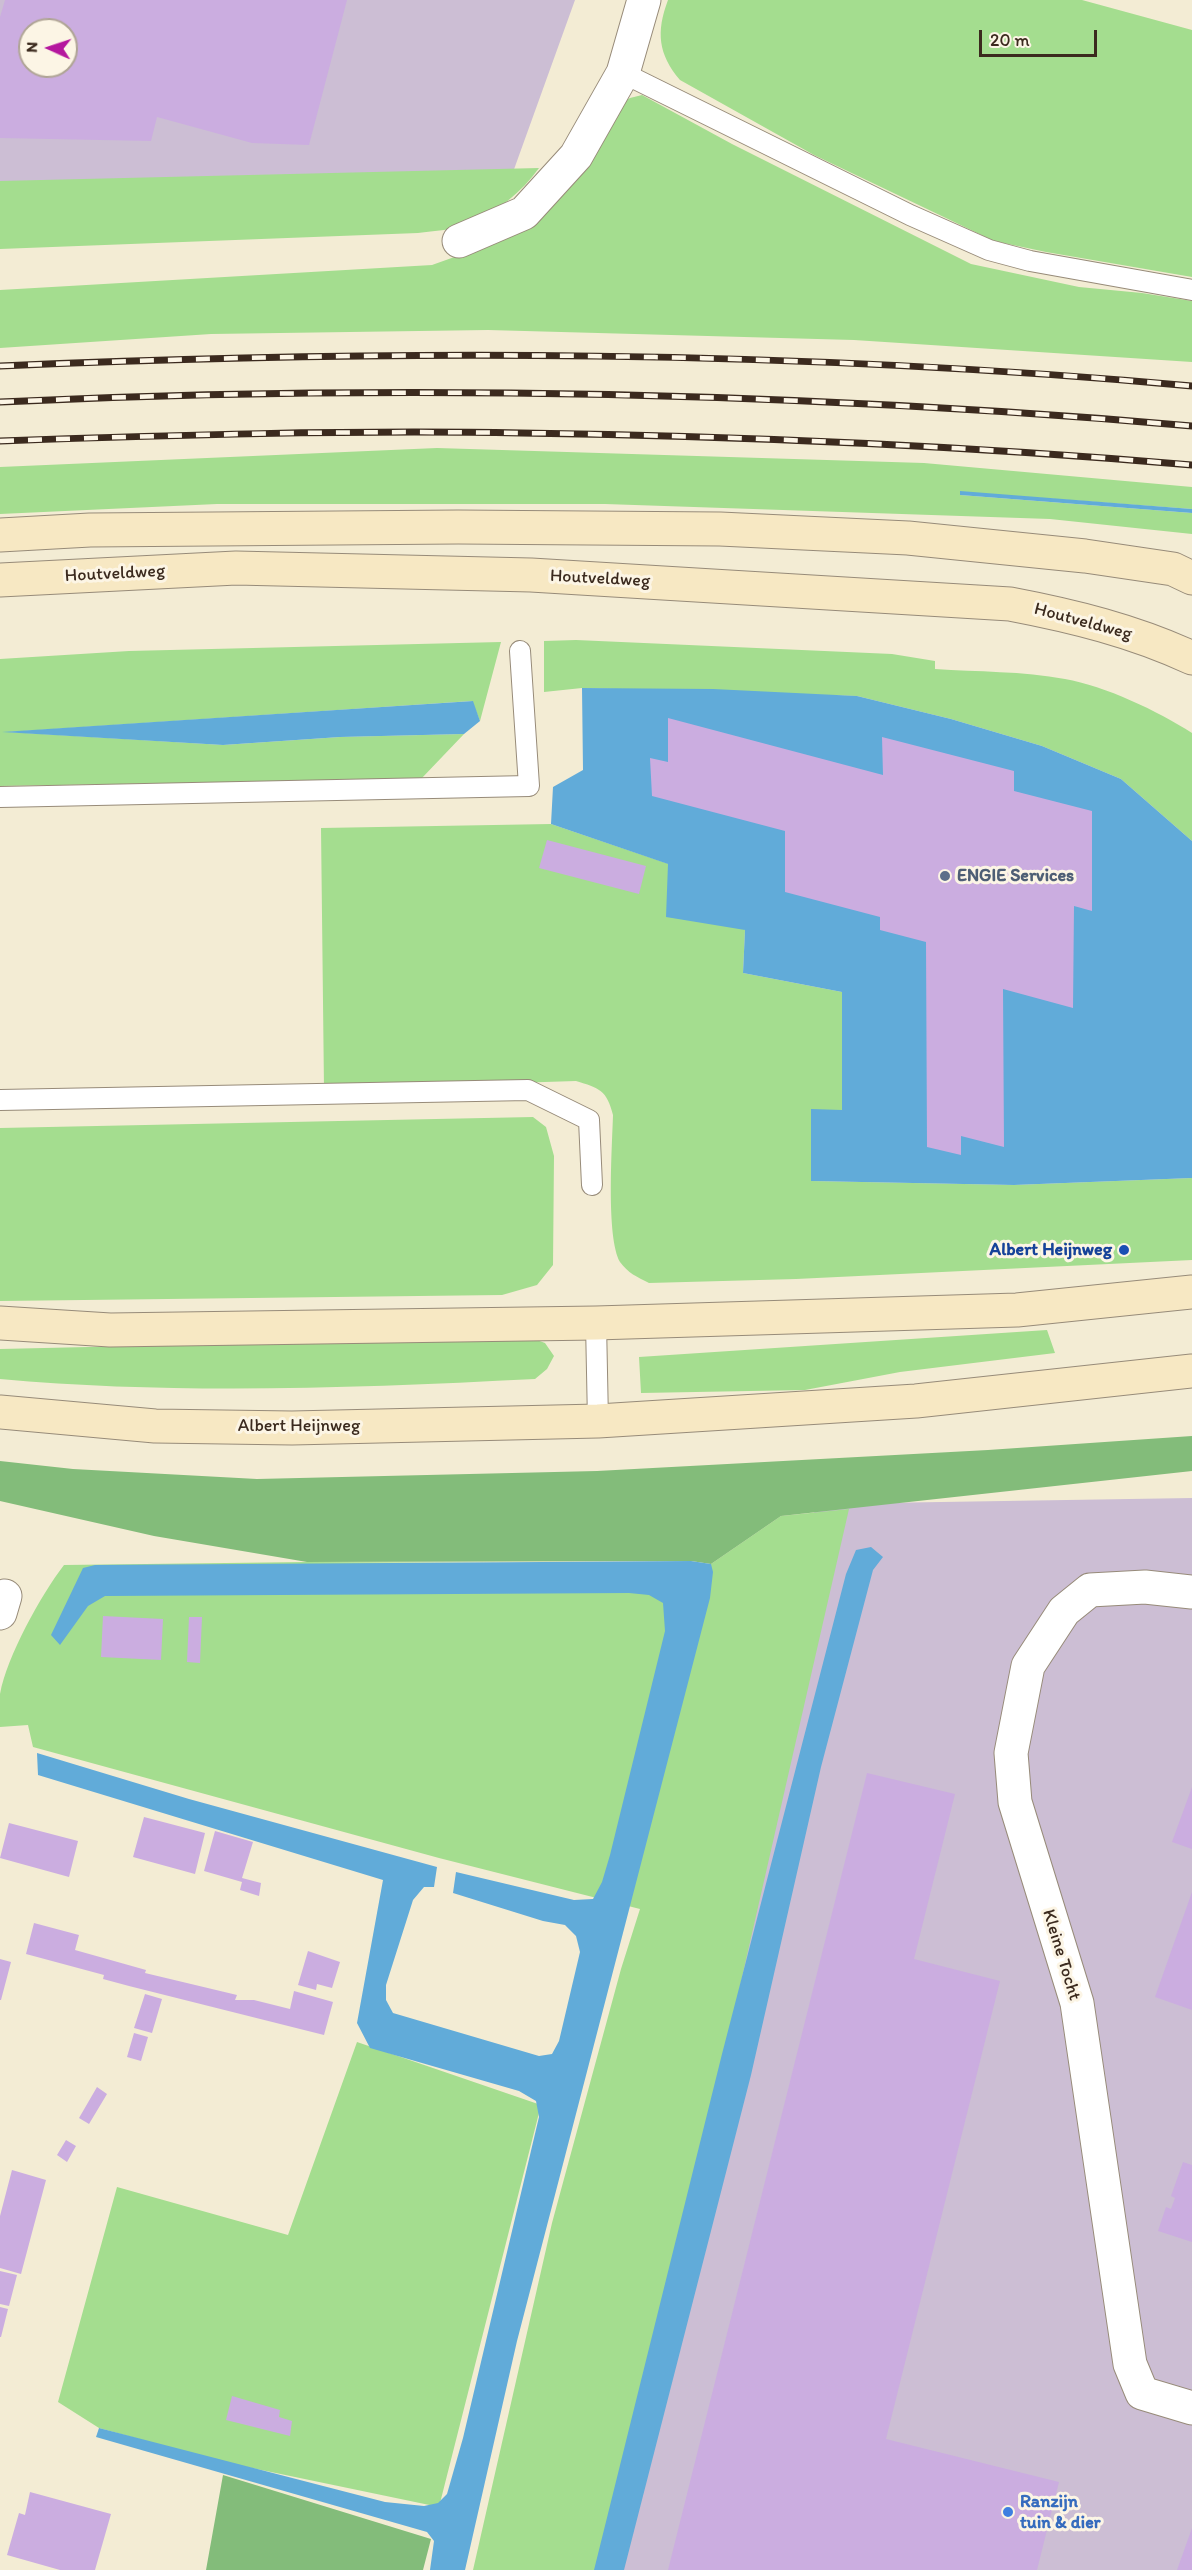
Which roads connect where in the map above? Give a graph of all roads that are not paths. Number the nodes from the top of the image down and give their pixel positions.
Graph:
1 (644, 0) edge
2 (623, 74) junction
3 (459, 241) dead end
4 (1192, 290) edge
5 (0, 535) edge
6 (1192, 578) edge
7 (0, 580) edge
8 (520, 651) dead end
9 (1192, 658) edge
10 (0, 797) edge
11 (0, 1100) edge
12 (592, 1185) dead end
13 (1192, 1292) edge
14 (0, 1323) edge
15 (596, 1323) junction
16 (1192, 1371) edge
17 (0, 1412) edge
18 (598, 1421) junction
19 (1192, 1592) edge
20 (1192, 2408) edge

1 - 2 street
2 - 3 street
2 - 4 lane
5 - 6 main road
7 - 9 main road, Houtveldweg
8 - 10 lane
11 - 12 lane
13 - 15 main road
14 - 15 main road
15 - 18 lane
16 - 18 main road, Albert Heijnweg
17 - 18 main road, Albert Heijnweg
19 - 20 street, Kleine Tocht

